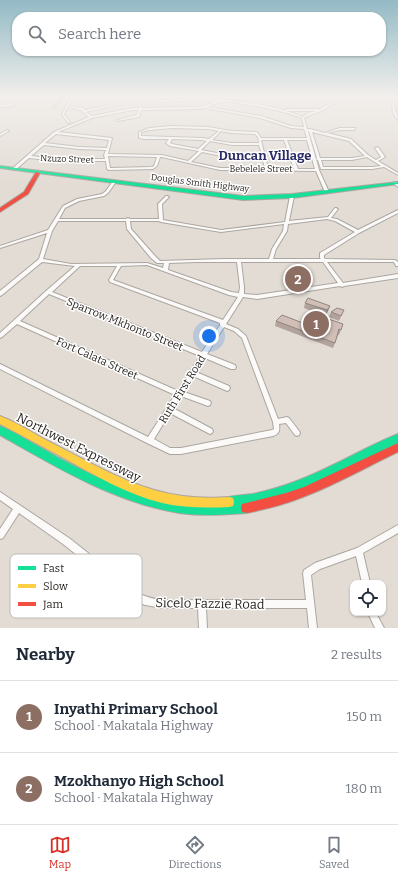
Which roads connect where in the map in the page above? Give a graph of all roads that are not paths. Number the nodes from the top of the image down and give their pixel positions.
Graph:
1 (70, 126) edge
2 (289, 126) edge
3 (308, 129) junction
4 (220, 130) junction
5 (354, 130) dead end
6 (8, 131) dead end
7 (55, 133) junction
8 (325, 133) junction
9 (0, 135) edge
10 (172, 138) junction
11 (285, 139) junction
12 (210, 140) junction
13 (308, 140) junction
14 (260, 141) junction
15 (42, 144) junction
16 (108, 148) junction
17 (377, 148) dead end
18 (200, 151) junction
19 (106, 156) junction
20 (159, 156) junction
21 (263, 156) junction
22 (367, 156) junction
23 (28, 157) junction
24 (318, 159) junction
25 (107, 160) junction
26 (376, 161) junction
27 (189, 162) junction
28 (385, 166) junction
29 (0, 167) edge
30 (14, 169) junction
31 (296, 169) junction
32 (267, 170) junction
33 (317, 170) junction
34 (38, 173) junction
35 (398, 174) edge
36 (114, 182) junction
37 (397, 184) edge
38 (327, 192) junction
39 (292, 196) junction
40 (167, 197) dead end
41 (336, 209) dead end
42 (0, 210) edge
43 (398, 211) edge
44 (329, 218) junction
45 (56, 220) junction
46 (128, 220) junction
47 (161, 221) junction
48 (287, 223) junction
49 (50, 231) junction
50 (358, 232) junction
51 (0, 247) edge
52 (41, 260) junction
53 (271, 260) junction
54 (239, 261) junction
55 (396, 261) edge
56 (167, 262) junction
57 (325, 262) junction
58 (120, 264) junction
59 (79, 265) junction
60 (398, 265) edge
61 (165, 271) junction
62 (398, 276) edge
63 (342, 285) junction
64 (48, 292) junction
65 (0, 294) edge
66 (241, 296) junction
67 (16, 322) junction
68 (223, 323) junction
69 (0, 336) edge
70 (203, 356) junction
71 (0, 366) edge
72 (233, 367) dead end
73 (192, 373) junction
74 (227, 388) dead end
75 (179, 393) junction
76 (208, 403) dead end
77 (169, 409) junction
78 (0, 420) edge
79 (276, 422) junction
80 (0, 430) edge
81 (210, 431) dead end
82 (297, 433) dead end
83 (398, 438) edge
84 (149, 441) junction
85 (398, 447) edge
86 (0, 496) edge
87 (18, 509) junction
88 (398, 529) edge
89 (0, 535) edge
90 (359, 551) junction
91 (82, 554) edge
92 (365, 580) edge
93 (142, 599) edge
94 (202, 603) junction
95 (310, 604) junction
96 (373, 616) edge
97 (203, 628) edge
98 (313, 628) edge
99 (380, 628) edge

1 - 7 street
2 - 3 street
3 - 8 street
3 - 13 street
3 - 24 street
4 - 10 street
4 - 12 street
4 - 14 street
5 - 8 street
6 - 9 street
7 - 15 street
7 - 16 street
8 - 22 street
10 - 12 street
10 - 18 street
11 - 13 street
11 - 14 street
11 - 31 street
12 - 14 street
12 - 18 street
13 - 33 street
14 - 21 street
15 - 16 street
15 - 23 street
16 - 19 street
17 - 26 street
18 - 21 street
18 - 27 street
19 - 20 street, Bebelele Street
19 - 25 street
20 - 25 street
20 - 27 street, Bebelele Street
21 - 32 street
22 - 24 street
22 - 26 street
23 - 25 street, Nzuzo Street
23 - 30 street
24 - 28 street
26 - 28 street
27 - 32 street, Bebelele Street
28 - 35 street
29 - 30 street, Douglas Smith Highway
30 - 34 street, Douglas Smith Highway
31 - 32 street, Bebelele Street
31 - 33 street, Bebelele Street
33 - 38 street
34 - 36 street, Douglas Smith Highway
34 - 42 street
36 - 39 street, Douglas Smith Highway
36 - 45 street
37 - 38 street, Douglas Smith Highway
38 - 39 street, Douglas Smith Highway
39 - 48 street
40 - 47 street
41 - 44 street
43 - 50 street
44 - 48 street
44 - 50 street
45 - 46 street
45 - 49 street
46 - 47 street
46 - 56 street
47 - 48 street
48 - 53 street
49 - 51 street
49 - 52 street
50 - 57 street
52 - 59 street
52 - 65 street
53 - 54 street
53 - 57 street
54 - 56 street
54 - 66 street
55 - 57 street
55 - 60 street
56 - 61 street
57 - 63 street
58 - 59 street
58 - 61 street
58 - 68 street
59 - 64 street
61 - 66 street
62 - 63 street
63 - 66 street
64 - 67 street
64 - 70 street, Sparrow Mkhonto Street
66 - 68 street, Ruth First Road
67 - 69 street
67 - 75 street, Fort Calata Street
68 - 70 street, Ruth First Road
68 - 79 street
70 - 72 street, Sparrow Mkhonto Street
70 - 73 street, Ruth First Road
71 - 84 street
73 - 74 street
73 - 75 street, Ruth First Road
75 - 76 street, Fort Calata Street
75 - 77 street, Ruth First Road
77 - 81 street
77 - 84 street, Ruth First Road
78 - 83 street, Northwest Expressway
79 - 82 street
79 - 84 street
80 - 85 street, Northwest Expressway
86 - 87 street, Sicelo Fazzie Road
87 - 89 street
87 - 91 street, Sicelo Fazzie Road
88 - 90 street
90 - 92 street
90 - 95 street
93 - 94 street, Sicelo Fazzie Road
94 - 95 street, Sicelo Fazzie Road
94 - 97 street
95 - 98 street
96 - 99 street

